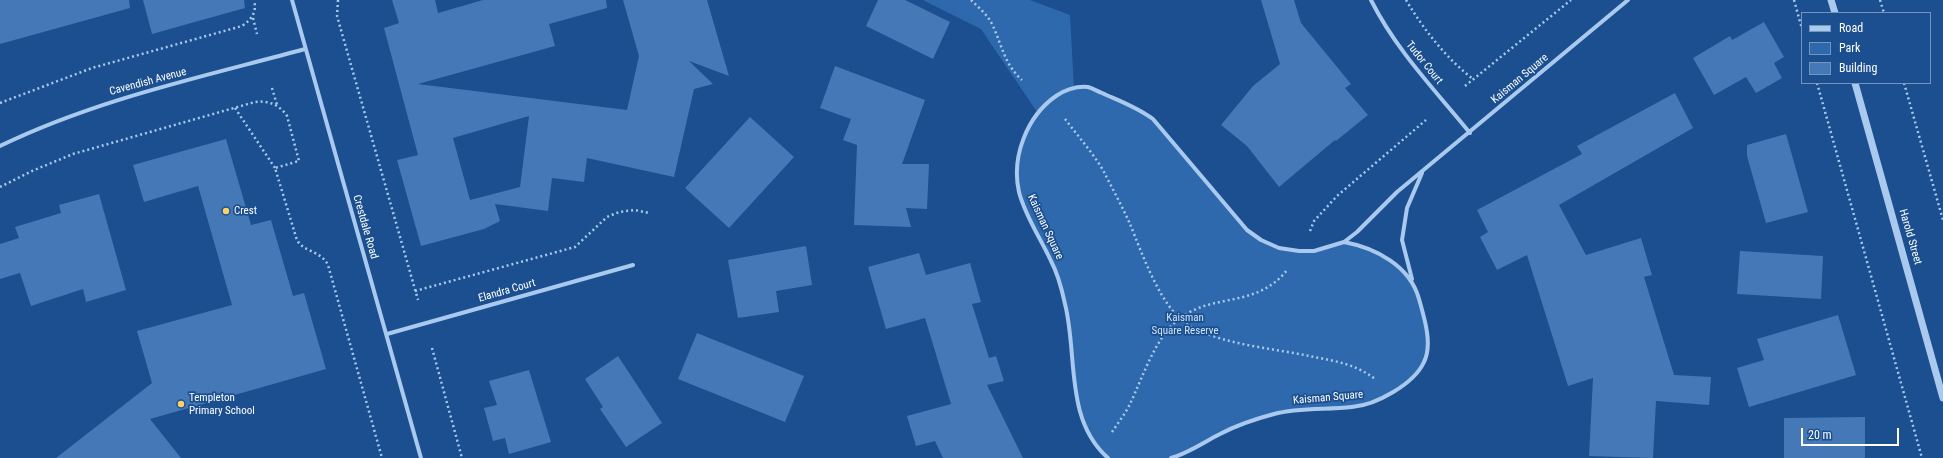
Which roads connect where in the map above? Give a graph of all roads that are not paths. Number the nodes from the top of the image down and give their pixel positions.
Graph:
1 (292, 0) edge
2 (1371, 0) edge
3 (1628, 0) edge
4 (1831, 0) edge
5 (1835, 12) edge
6 (306, 49) junction
7 (1855, 84) edge
8 (1470, 132) junction
9 (0, 146) edge
10 (1423, 170) junction
11 (1344, 242) junction
12 (633, 266) dead end
13 (1413, 284) junction
14 (387, 334) junction
15 (1943, 398) edge
16 (421, 458) edge
17 (1108, 458) edge
18 (1171, 458) edge

1 - 6 street, Crestdale Road
2 - 8 street, Tudor Court
3 - 8 street, Kaisman Square
4 - 5 street
6 - 9 street, Cavendish Avenue
6 - 14 street, Crestdale Road
7 - 15 street, Harold Street
8 - 10 street, Kaisman Square
10 - 11 street, Kaisman Square
10 - 13 street, Kaisman Square
11 - 13 street, Kaisman Square
11 - 17 street, Kaisman Square
12 - 14 street, Elandra Court
13 - 18 street, Kaisman Square
14 - 16 street, Crestdale Road

